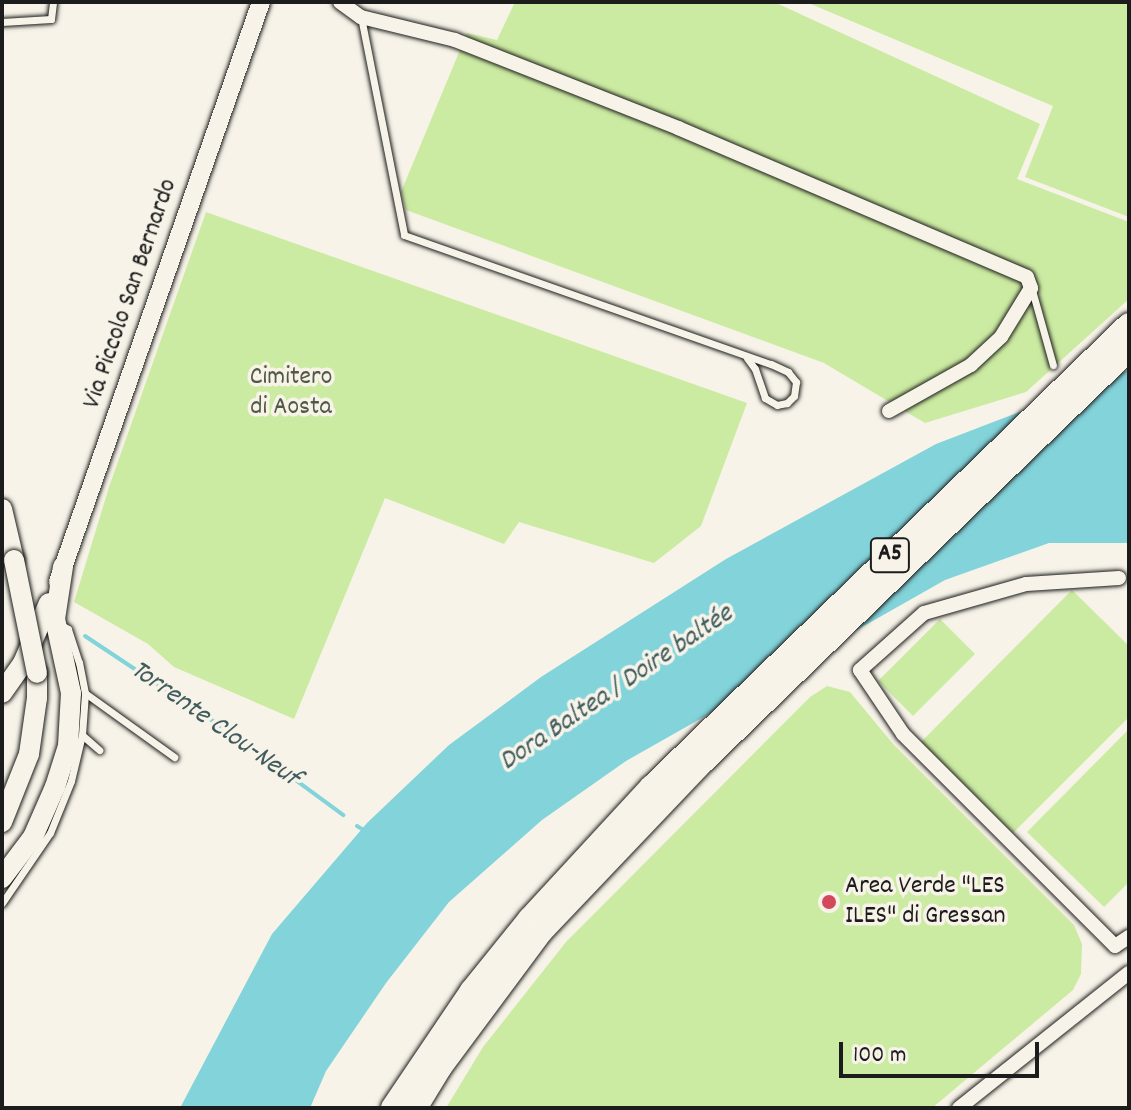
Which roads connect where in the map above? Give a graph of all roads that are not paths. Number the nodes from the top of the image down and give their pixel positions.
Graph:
1 (53, 2) edge
2 (261, 2) edge
3 (340, 2) edge
4 (361, 17) junction
5 (2, 22) edge
6 (1031, 288) junction
7 (1129, 325) edge
8 (1129, 349) edge
9 (747, 358) junction
10 (1053, 365) dead end
11 (889, 411) dead end
12 (2, 509) edge
13 (63, 567) joint
14 (1119, 578) dead end
15 (49, 612) junction
16 (35, 636) junction
17 (59, 641) junction
18 (2, 693) edge
19 (85, 693) junction
20 (82, 735) junction
21 (99, 750) dead end
22 (174, 757) dead end
23 (2, 822) edge
24 (2, 878) edge
25 (2, 903) edge
26 (1129, 937) edge
27 (1129, 973) edge
28 (393, 1108) edge
29 (415, 1108) edge
30 (959, 1108) edge

1 - 5 lane
2 - 13 street, Via Piccolo San Bernardo
3 - 4 street
4 - 6 street
4 - 9 lane
6 - 10 lane
6 - 11 street
7 - 28 highway, A5
8 - 29 highway, A5
9 - 9 lane
12 - 23 main road, bridge
13 - 15 main road
14 - 26 street
15 - 16 main road
15 - 17 main road
15 - 19 lane
16 - 17 main road
16 - 18 main road
17 - 24 main road
19 - 20 lane
19 - 22 lane
20 - 21 lane
20 - 25 lane
27 - 30 street

